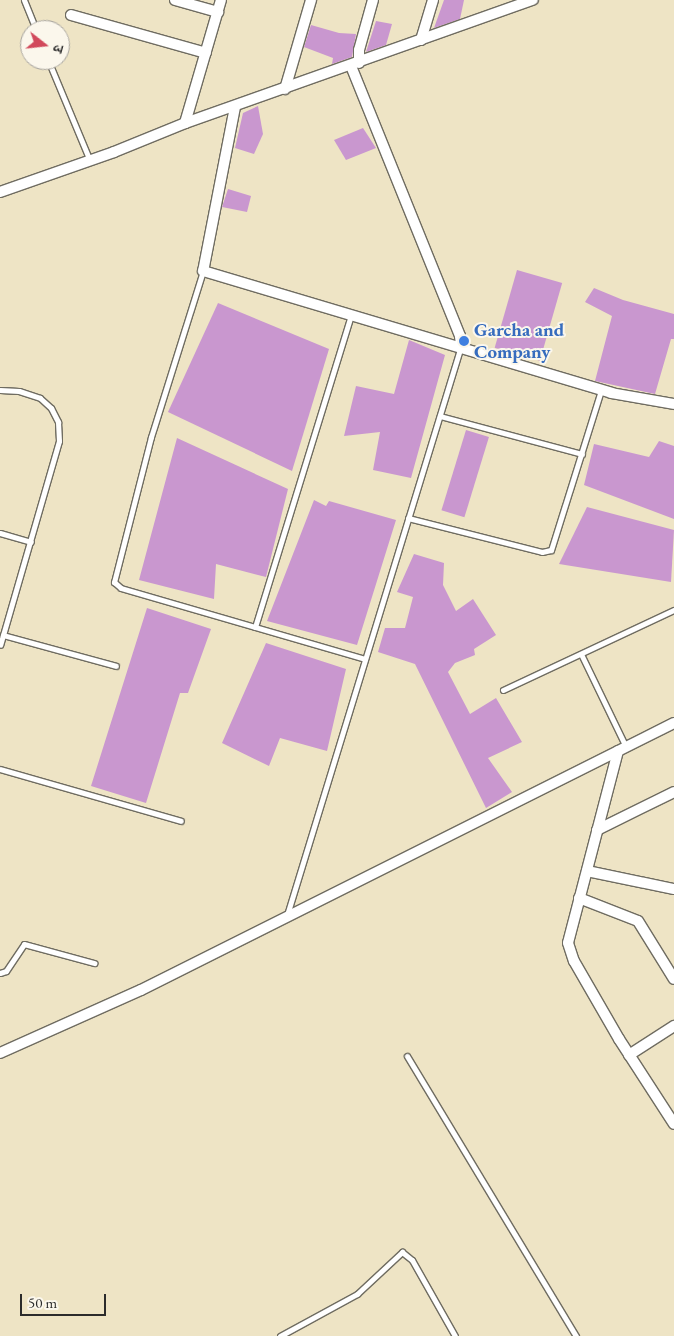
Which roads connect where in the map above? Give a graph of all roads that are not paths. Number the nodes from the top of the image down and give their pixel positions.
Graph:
1 (24, 0) edge
2 (175, 0) edge
3 (221, 0) edge
4 (310, 0) edge
5 (373, 0) edge
6 (433, 0) edge
7 (533, 0) edge
8 (218, 12) junction
9 (71, 15) dead end
10 (32, 20) edge
11 (421, 40) junction
12 (206, 53) junction
13 (355, 64) junction
14 (52, 70) edge
15 (285, 90) junction
16 (235, 107) junction
17 (185, 123) junction
18 (90, 161) junction
19 (0, 192) edge
20 (203, 271) junction
21 (351, 314) junction
22 (461, 346) junction
23 (0, 390) edge
24 (601, 390) junction
25 (674, 404) edge
26 (440, 416) junction
27 (582, 454) junction
28 (408, 518) junction
29 (0, 533) edge
30 (31, 542) junction
31 (674, 610) edge
32 (255, 627) junction
33 (3, 635) junction
34 (0, 645) edge
35 (581, 654) junction
36 (365, 659) junction
37 (116, 666) dead end
38 (504, 690) dead end
39 (674, 723) edge
40 (622, 749) junction
41 (0, 768) edge
42 (673, 795) edge
43 (181, 821) dead end
44 (597, 830) junction
45 (587, 871) junction
46 (674, 889) edge
47 (579, 898) junction
48 (287, 915) junction
49 (94, 964) dead end
50 (0, 973) edge
51 (674, 979) edge
52 (674, 1026) edge
53 (0, 1053) edge
54 (629, 1055) junction
55 (407, 1056) dead end
56 (674, 1124) edge
57 (280, 1336) edge
58 (455, 1336) edge
59 (576, 1336) edge

1 - 10 lane
2 - 8 street
3 - 8 street
4 - 15 street
5 - 13 street
6 - 11 street
7 - 11 street
8 - 12 street
9 - 12 street
11 - 13 street
12 - 17 street
13 - 15 street
13 - 22 street
14 - 18 lane
15 - 16 street
16 - 17 street
16 - 20 street
17 - 18 street
18 - 19 street
20 - 21 street
20 - 32 lane
21 - 22 street
21 - 32 lane
22 - 24 street
22 - 26 lane
23 - 30 lane
24 - 25 street
24 - 27 lane
26 - 27 lane
26 - 28 lane
27 - 28 lane
28 - 36 lane
29 - 30 lane
30 - 33 lane
31 - 35 lane
32 - 36 lane
33 - 34 lane
33 - 37 lane
35 - 38 lane
35 - 40 lane
36 - 48 lane
39 - 40 street
40 - 44 street
40 - 48 street
41 - 43 lane
42 - 44 street
44 - 45 street
45 - 46 street
45 - 47 street
47 - 51 street
47 - 54 street
48 - 53 street
49 - 50 lane
52 - 54 street
54 - 56 street
55 - 59 lane
57 - 58 lane

